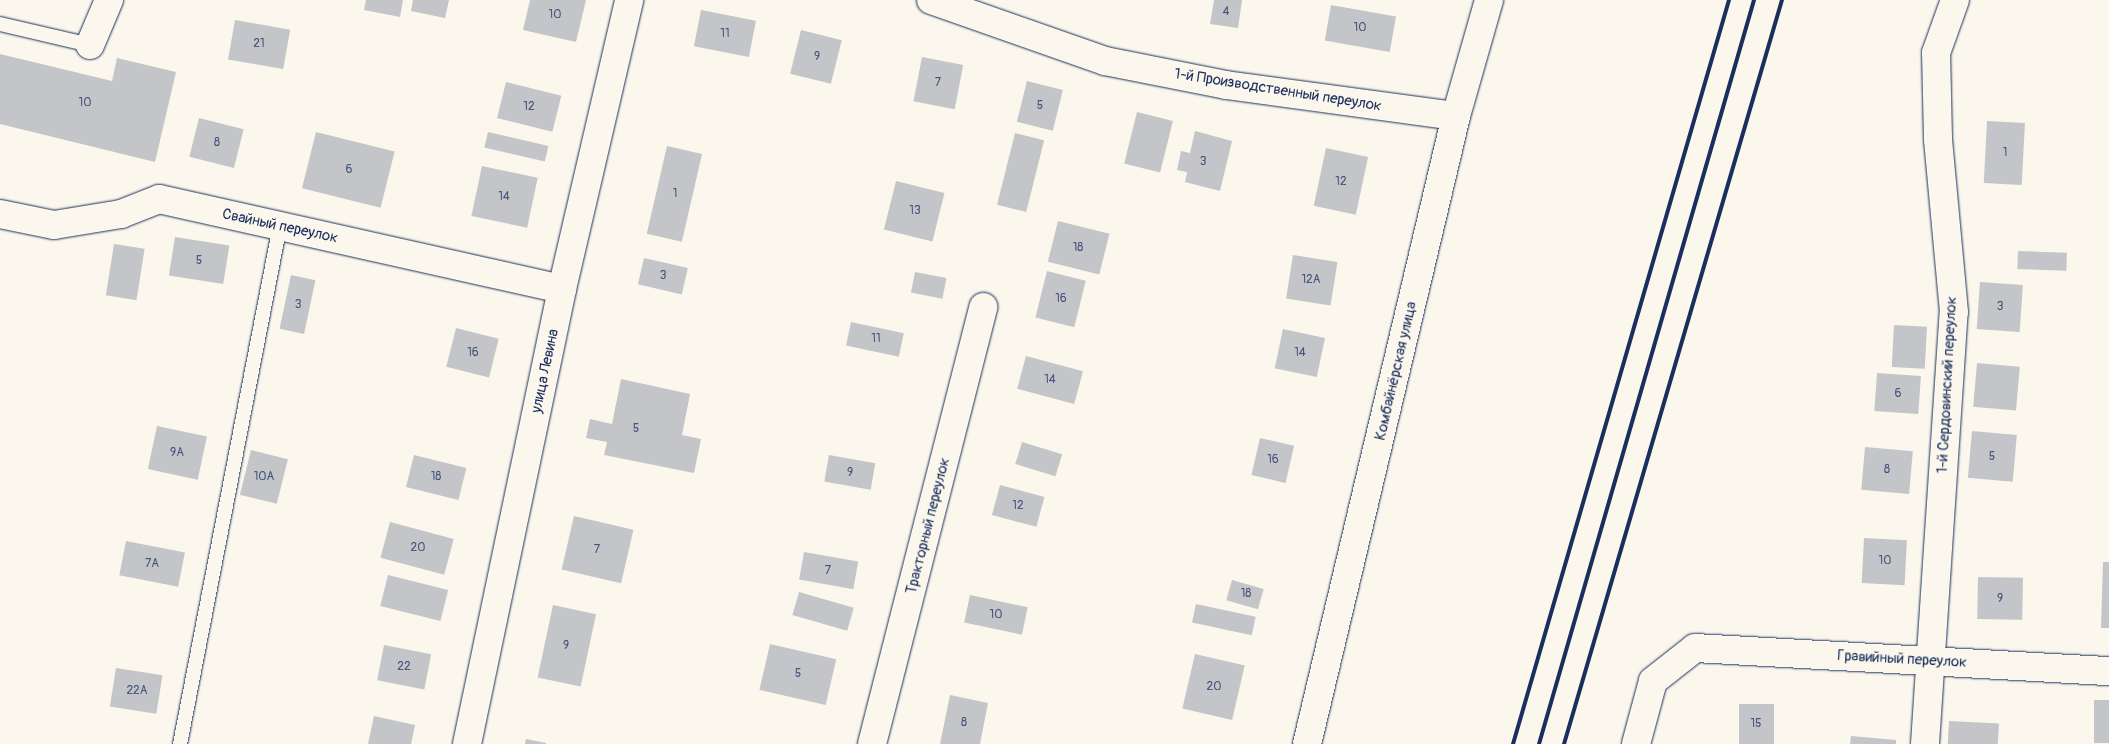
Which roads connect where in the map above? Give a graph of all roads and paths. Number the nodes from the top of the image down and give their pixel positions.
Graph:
1 (109, 0) edge
2 (629, 0) edge
3 (931, 0) edge
4 (1489, 0) edge
5 (1955, 0) edge
6 (0, 24) edge
7 (90, 46) joint
8 (1456, 116) junction
9 (0, 214) edge
10 (280, 225) junction
11 (562, 289) junction
12 (983, 307) dead end
13 (1931, 661) junction
14 (2109, 671) edge
15 (180, 744) edge
16 (467, 744) edge
17 (872, 744) edge
18 (1308, 744) edge
19 (1636, 744) edge
20 (1925, 744) edge

1 - 7 street
2 - 11 street, улица Левина
3 - 8 street, 1-й Производственный переулок
4 - 8 street, Комбайнёрская улица
5 - 13 street, 1-й Сердовинский переулок
6 - 7 lane
8 - 18 street, Комбайнёрская улица
9 - 10 street, Свайный переулок
10 - 11 street, Свайный переулок
10 - 15 lane
11 - 16 street, улица Левина
12 - 17 street, Тракторный переулок
13 - 14 street, Гравийный переулок
13 - 19 street, Гравийный переулок
13 - 20 street, 1-й Сердовинский переулок

